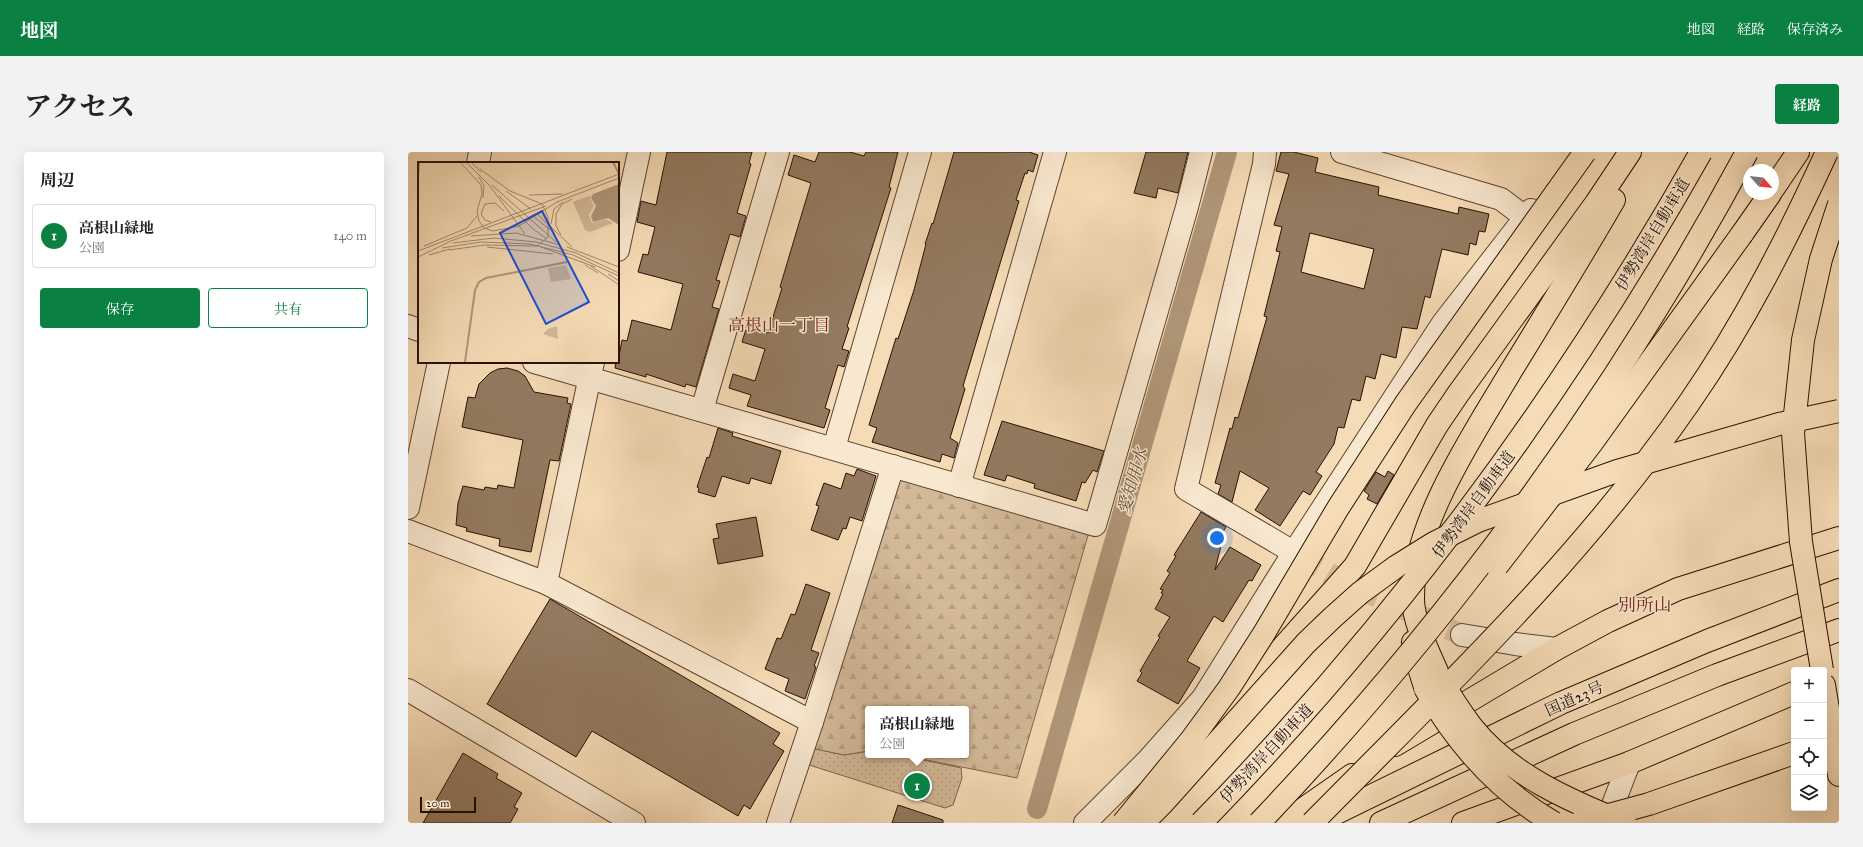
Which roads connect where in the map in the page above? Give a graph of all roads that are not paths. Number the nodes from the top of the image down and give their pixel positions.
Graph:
1 (480, 152) edge
2 (639, 152) edge
3 (778, 152) edge
4 (920, 152) edge
5 (1054, 152) edge
6 (1200, 152) edge
7 (1265, 152) edge
8 (1342, 152) edge
9 (1572, 152) edge
10 (1585, 152) edge
11 (1630, 152) edge
12 (1643, 152) edge
13 (1701, 152) edge
14 (1747, 152) edge
15 (1798, 152) edge
16 (1827, 152) edge
17 (1374, 157) edge
18 (478, 162) edge
19 (1779, 180) edge
20 (1766, 200) edge
21 (1839, 204) edge
22 (1526, 218) junction
23 (619, 245) edge
24 (408, 326) edge
25 (418, 330) edge
26 (439, 363) edge
27 (541, 363) edge
28 (592, 370) edge
29 (1839, 406) edge
30 (702, 410) junction
31 (1839, 411) edge
32 (1779, 424) junction
33 (834, 448) junction
34 (893, 466) junction
35 (959, 486) junction
36 (408, 508) edge
37 (408, 531) edge
38 (1839, 538) edge
39 (1297, 554) junction
40 (546, 583) junction
41 (1839, 590) edge
42 (1839, 630) edge
43 (1462, 635) tunnel mouth
44 (1556, 649) junction
45 (1822, 667) edge
46 (1839, 676) edge
47 (1432, 682) junction
48 (1827, 682) edge
49 (408, 690) edge
50 (1791, 694) edge
51 (1827, 701) edge
52 (1368, 703) junction
53 (812, 722) junction
54 (1839, 734) edge
55 (1826, 739) edge
56 (1791, 754) edge
57 (1629, 763) junction
58 (1839, 775) edge
59 (634, 823) edge
60 (778, 823) edge
61 (1085, 823) edge
62 (1123, 823) edge
63 (1143, 823) edge
64 (1152, 823) edge
65 (1201, 823) edge
66 (1259, 823) edge
67 (1282, 823) edge
68 (1312, 823) edge
69 (1316, 823) edge
70 (1381, 823) edge
71 (1463, 823) edge
72 (1554, 823) edge
73 (1579, 823) edge
74 (1606, 823) edge
75 (1625, 823) edge

1 - 18 street
2 - 23 street
3 - 30 street
4 - 33 street
5 - 35 street
6 - 35 street
7 - 39 street
8 - 17 street
9 - 22 street
10 - 62 highway, bridge
11 - 64 highway
12 - 47 highway
13 - 65 highway, 伊勢湾岸自動車道, bridge
14 - 52 highway, bridge
15 - 19 highway
16 - 68 highway, bridge
17 - 22 street
20 - 52 highway, bridge
21 - 45 highway, bridge
22 - 39 street
24 - 25 street
26 - 36 street
27 - 28 street
28 - 30 street
28 - 40 street
29 - 32 highway, bridge
30 - 33 street
31 - 32 highway, bridge
32 - 63 highway, bridge
33 - 34 street
34 - 35 street
34 - 53 street
37 - 40 street
38 - 44 highway
39 - 61 street
40 - 53 street
41 - 69 highway, 国道23号
42 - 70 highway, 国道23号
43 - 44 street
44 - 67 highway
46 - 48 highway
47 - 72 highway, bridge
47 - 75 highway, bridge
49 - 59 street
50 - 57 highway
51 - 58 highway
52 - 66 highway, bridge
53 - 60 street
54 - 55 highway
56 - 73 highway, bridge
57 - 71 highway
57 - 74 street

